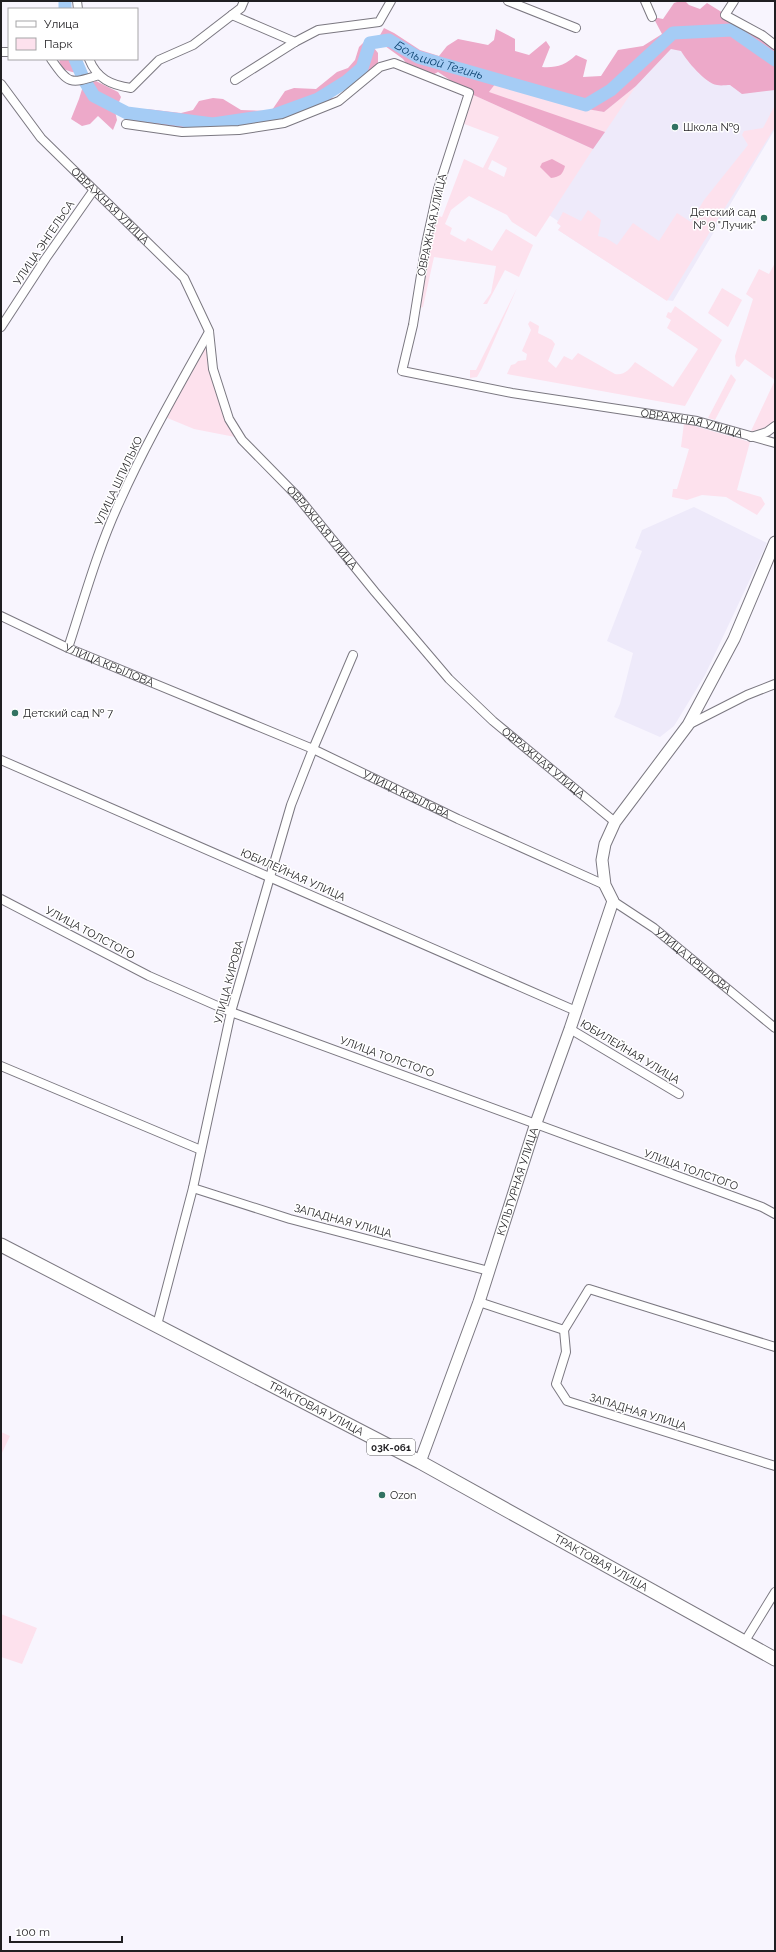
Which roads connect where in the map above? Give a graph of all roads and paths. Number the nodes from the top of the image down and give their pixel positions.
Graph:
1 (244, 1) edge
2 (391, 1) edge
3 (508, 1) edge
4 (645, 1) edge
5 (734, 1) edge
6 (232, 15) junction
7 (652, 17) dead end
8 (576, 28) dead end
9 (295, 42) junction
10 (775, 45) edge
11 (52, 60) edge
12 (89, 60) edge
13 (98, 75) junction
14 (235, 80) dead end
15 (1, 84) edge
16 (126, 124) dead end
17 (93, 191) junction
18 (1, 327) edge
19 (210, 331) junction
20 (775, 426) edge
21 (750, 437) junction
22 (775, 443) edge
23 (775, 542) edge
24 (1, 616) edge
25 (68, 648) junction
26 (353, 655) dead end
27 (775, 684) edge
28 (688, 725) junction
29 (312, 749) junction
30 (1, 760) edge
31 (615, 822) junction
32 (270, 876) junction
33 (604, 885) junction
34 (1, 899) edge
35 (613, 901) junction
36 (576, 1011) junction
37 (231, 1012) junction
38 (775, 1028) edge
39 (570, 1029) junction
40 (1, 1066) edge
41 (679, 1094) dead end
42 (536, 1123) junction
43 (201, 1150) junction
44 (193, 1188) junction
45 (775, 1214) edge
46 (1, 1245) edge
47 (489, 1271) junction
48 (479, 1302) junction
49 (157, 1325) junction
50 (564, 1330) junction
51 (775, 1347) edge
52 (420, 1462) junction
53 (775, 1466) edge
54 (775, 1592) edge
55 (745, 1641) junction
56 (775, 1659) edge

1 - 6 street
2 - 9 street
3 - 8 street
4 - 7 street
5 - 10 street
6 - 9 street
6 - 13 street
9 - 14 street
11 - 13 street
12 - 13 street
15 - 17 street, ОВРАЖНАЯ УЛИЦА
16 - 21 street, ОВРАЖНАЯ УЛИЦА
17 - 18 street, УЛИЦА ЭНГЕЛЬСА
17 - 19 street, ОВРАЖНАЯ УЛИЦА
19 - 25 street, УЛИЦА ШПИЛЬКО
19 - 31 street, ОВРАЖНАЯ УЛИЦА
20 - 21 street
21 - 22 street
23 - 28 street
24 - 25 street, УЛИЦА КРЫЛОВА
25 - 29 street, УЛИЦА КРЫЛОВА
26 - 29 street, УЛИЦА КИРОВА
27 - 28 street
28 - 31 street
29 - 32 street, УЛИЦА КИРОВА
29 - 33 street, УЛИЦА КРЫЛОВА
30 - 32 street, ЮБИЛЕЙНАЯ УЛИЦА
31 - 33 street
32 - 36 street, ЮБИЛЕЙНАЯ УЛИЦА
32 - 37 street, УЛИЦА КИРОВА
33 - 35 street, УЛИЦА КРЫЛОВА
34 - 37 street, УЛИЦА ТОЛСТОГО
35 - 36 street, КУЛЬТУРНАЯ УЛИЦА
35 - 38 street, УЛИЦА КРЫЛОВА
36 - 39 street, КУЛЬТУРНАЯ УЛИЦА
37 - 42 street, УЛИЦА ТОЛСТОГО
37 - 43 street, УЛИЦА КИРОВА
39 - 41 street, ЮБИЛЕЙНАЯ УЛИЦА
39 - 42 street, КУЛЬТУРНАЯ УЛИЦА
40 - 43 street
42 - 45 street, УЛИЦА ТОЛСТОГО
42 - 47 street, КУЛЬТУРНАЯ УЛИЦА
43 - 44 street, УЛИЦА КИРОВА
44 - 47 street, ЗАПАДНАЯ УЛИЦА
44 - 49 street, УЛИЦА КИРОВА
46 - 49 main road, ТРАКТОВАЯ УЛИЦА / 03К-061
47 - 48 street, КУЛЬТУРНАЯ УЛИЦА
48 - 50 street
48 - 52 street, КУЛЬТУРНАЯ УЛИЦА
49 - 52 main road, ТРАКТОВАЯ УЛИЦА / 03К-061
50 - 51 street
50 - 53 street, ЗАПАДНАЯ УЛИЦА
52 - 55 main road, ТРАКТОВАЯ УЛИЦА / 03К-061
54 - 55 street
55 - 56 main road, ТРАКТОВАЯ УЛИЦА / 03К-061

